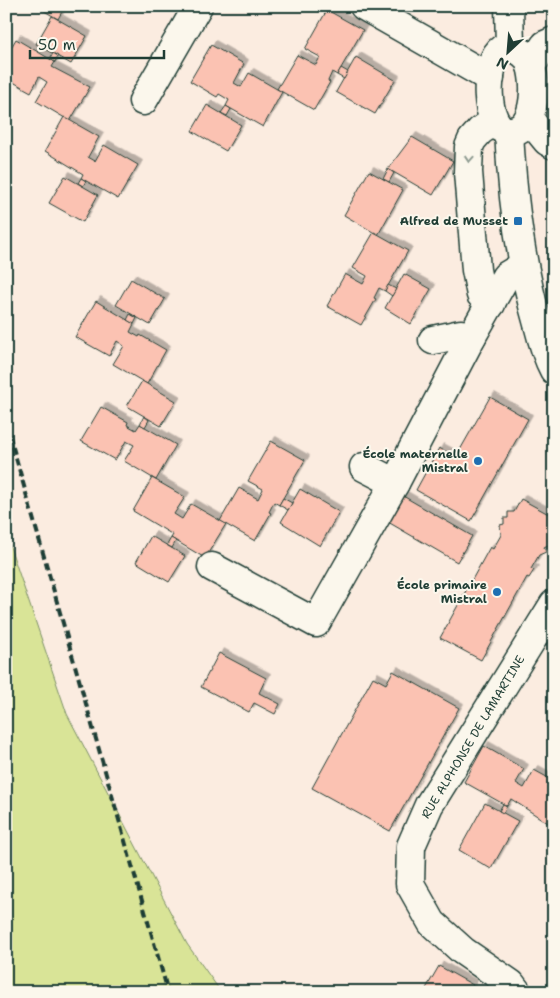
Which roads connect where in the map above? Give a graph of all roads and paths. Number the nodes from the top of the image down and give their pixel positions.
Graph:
1 (198, 6) edge
2 (364, 6) edge
3 (509, 6) edge
4 (554, 41) edge
5 (510, 46) junction
6 (531, 66) junction
7 (490, 78) junction
8 (143, 101) dead end
9 (510, 124) junction
10 (554, 145) edge
11 (524, 269) junction
12 (491, 304) junction
13 (472, 336) junction
14 (432, 340) dead end
15 (554, 370) edge
16 (364, 467) dead end
17 (395, 483) junction
18 (212, 567) dead end
19 (551, 615) edge
20 (517, 992) edge

1 - 8 street
2 - 7 street
3 - 5 street
4 - 6 street
5 - 6 street
5 - 7 street
6 - 9 street
7 - 9 street
9 - 10 street
9 - 11 street
9 -> 12 street
11 - 12 street
11 - 15 street
12 - 13 street
13 - 14 street
13 - 17 street
16 - 17 street
17 - 18 street
19 - 20 street, RUE ALPHONSE DE LAMARTINE

